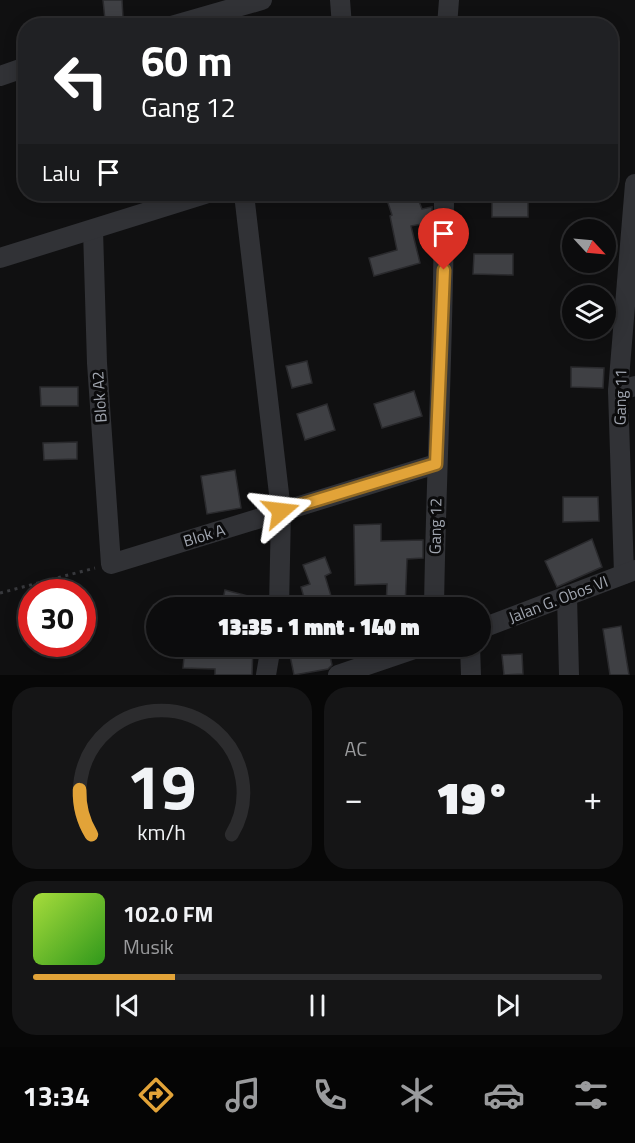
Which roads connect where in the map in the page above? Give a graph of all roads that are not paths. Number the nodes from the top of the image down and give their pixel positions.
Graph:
1 (262, 0) edge
2 (340, 0) edge
3 (449, 0) edge
4 (230, 18) edge
5 (341, 18) edge
6 (448, 18) edge
7 (18, 70) edge
8 (0, 76) edge
9 (635, 184) edge
10 (183, 201) edge
11 (245, 201) edge
12 (444, 201) edge
13 (93, 230) junction
14 (0, 258) edge
15 (626, 389) edge
16 (436, 464) junction
17 (281, 511) junction
18 (111, 564) joint
19 (630, 572) edge
20 (567, 596) junction
21 (279, 597) edge
22 (434, 597) edge
23 (491, 624) edge
24 (269, 657) edge
25 (391, 657) edge
26 (470, 657) edge
27 (266, 675) edge
28 (338, 675) edge
29 (471, 675) edge
30 (569, 675) edge

1 - 4 street
2 - 5 street
3 - 6 street
7 - 8 street
9 - 15 street, Gang 11
10 - 13 street
11 - 17 street
12 - 16 street, Gang 12
13 - 14 street
13 - 18 street, Blok A2
15 - 19 street, Gang 11
16 - 17 street, Blok A
16 - 22 street, Gang 12
17 - 18 street, Blok A
17 - 21 street
19 - 20 street, Jalan G. Obos VI
20 - 23 street, Jalan G. Obos VI
20 - 30 street
24 - 27 street
25 - 28 street
26 - 29 street

